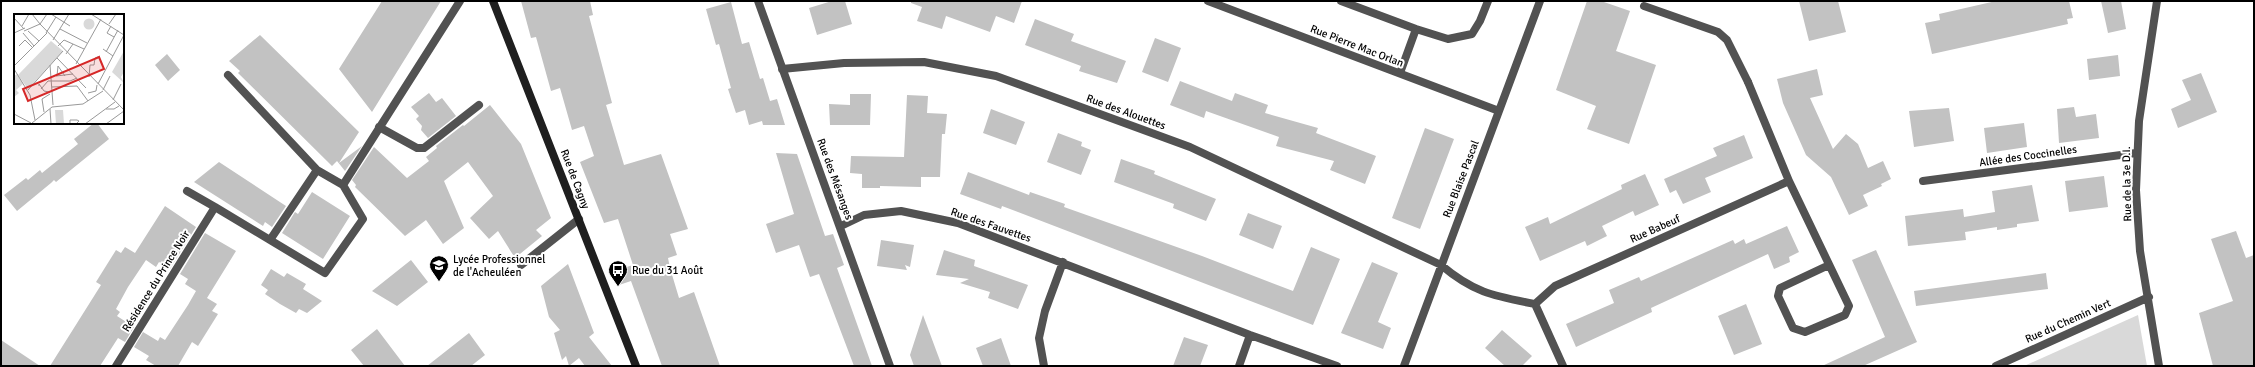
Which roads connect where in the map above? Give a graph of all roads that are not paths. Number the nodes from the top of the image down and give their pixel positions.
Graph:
1 (460, 1) edge
2 (493, 1) edge
3 (758, 1) edge
4 (1208, 1) edge
5 (1340, 1) edge
6 (1488, 1) edge
7 (1540, 1) edge
8 (2157, 1) edge
9 (1644, 6) dead end
10 (1416, 29) junction
11 (782, 69) junction
12 (1400, 73) junction
13 (228, 75) dead end
14 (479, 105) dead end
15 (1499, 110) junction
16 (380, 127) junction
17 (2136, 152) junction
18 (317, 170) junction
19 (1923, 181) dead end
20 (1789, 182) junction
21 (344, 185) junction
22 (187, 191) dead end
23 (215, 207) junction
24 (579, 219) junction
25 (840, 226) junction
26 (270, 240) junction
27 (1063, 262) junction
28 (521, 265) dead end
29 (1441, 265) junction
30 (1829, 265) junction
31 (2149, 297) junction
32 (1536, 304) junction
33 (1250, 335) junction
34 (116, 366) edge
35 (636, 366) edge
36 (890, 366) edge
37 (1044, 366) edge
38 (1239, 366) edge
39 (1337, 366) edge
40 (1404, 366) edge
41 (1563, 366) edge
42 (1996, 366) edge
43 (2159, 366) edge

1 - 16 street
2 - 24 main road, Rue de Cagny
3 - 11 street, Rue des Mésanges
4 - 12 street, Rue Pierre Mac Orlan
5 - 10 street
6 - 10 street
7 - 15 street, Rue Blaise Pascal
8 - 17 street, Rue de la 3e D.I.
9 - 20 street
10 - 12 street
11 - 25 street, Rue des Mésanges
11 - 29 street, Rue des Alouettes
12 - 15 street, Rue Pierre Mac Orlan
13 - 18 street
14 - 16 street
15 - 29 street, Rue Blaise Pascal
16 - 21 street
17 - 19 street, Allée des Coccinelles
17 - 31 street, Rue de la 3e D.I.
18 - 21 street
18 - 26 street
20 - 30 street
20 - 32 street, Rue Babeuf
21 - 26 street
22 - 23 street
23 - 26 street
23 - 34 street, Résidence du Prince Noir
24 - 28 street
24 - 35 main road, Rue de Cagny
25 - 27 street, Rue des Fauvettes
25 - 36 street, Rue des Mésanges
27 - 33 street, Rue des Fauvettes
27 - 37 street
29 - 32 street
29 - 40 street, Rue Blaise Pascal
30 - 30 street
31 - 42 street, Rue du Chemin Vert
31 - 43 street, Rue de la 3e D.I.
32 - 41 street
33 - 38 street
33 - 39 street, Rue des Fauvettes

